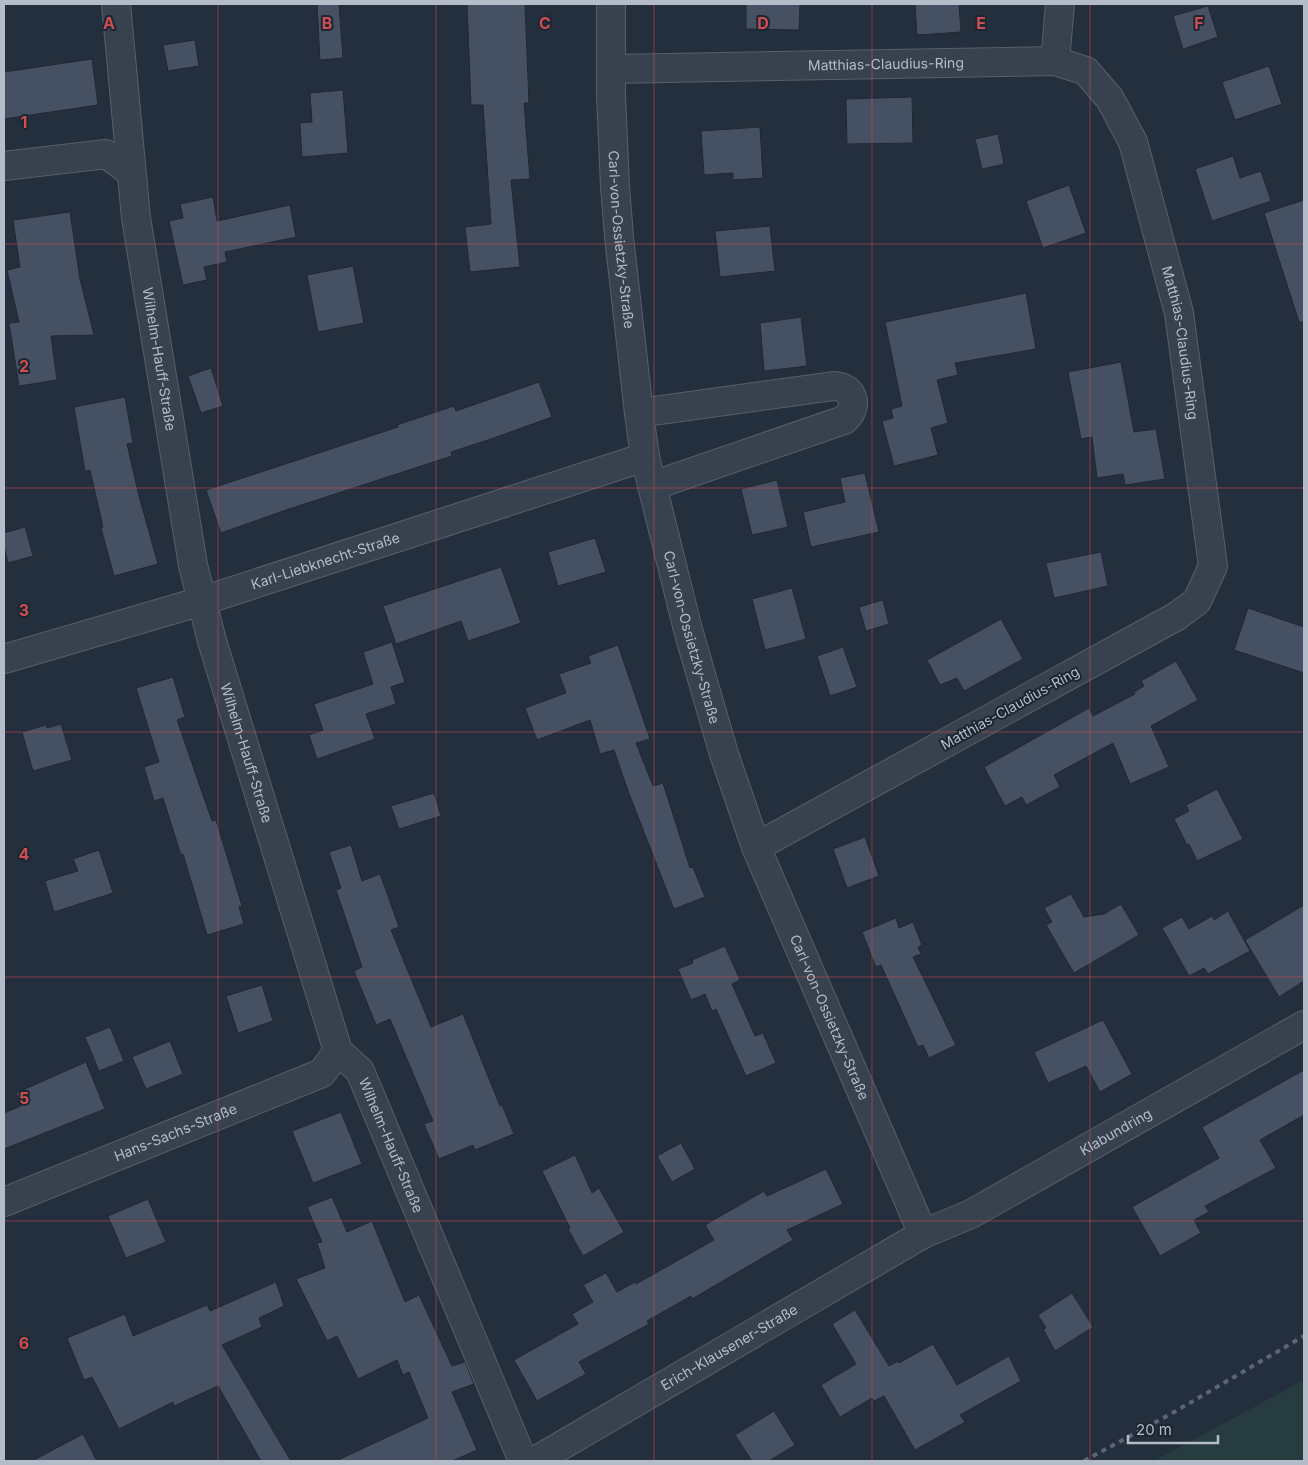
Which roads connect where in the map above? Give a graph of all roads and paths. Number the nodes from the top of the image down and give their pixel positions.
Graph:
1 (116, 4) edge
2 (611, 4) edge
3 (1060, 4) edge
4 (1055, 61) junction
5 (611, 69) junction
6 (4, 166) edge
7 (131, 172) junction
8 (639, 413) junction
9 (645, 457) junction
10 (652, 486) junction
11 (202, 600) junction
12 (4, 659) edge
13 (756, 847) junction
14 (1304, 1025) edge
15 (338, 1051) junction
16 (4, 1202) edge
17 (923, 1234) junction
18 (523, 1461) edge
19 (535, 1461) edge

1 - 7 street, Wilhelm-Hauff-Straße
2 - 5 street, Carl-von-Ossietzky-Straße
3 - 4 street
4 - 5 street, Matthias-Claudius-Ring
4 - 13 street, Matthias-Claudius-Ring
5 - 8 street, Carl-von-Ossietzky-Straße
6 - 7 street
7 - 11 street, Wilhelm-Hauff-Straße
8 - 9 street, Carl-von-Ossietzky-Straße
8 - 10 street
9 - 10 street, Carl-von-Ossietzky-Straße
9 - 11 street, Karl-Liebknecht-Straße
10 - 13 street, Carl-von-Ossietzky-Straße
11 - 12 street, Karl-Liebknecht-Straße
11 - 15 street, Wilhelm-Hauff-Straße
13 - 17 street, Carl-von-Ossietzky-Straße
14 - 17 street, Klabundring
15 - 16 street, Hans-Sachs-Straße
15 - 18 street, Wilhelm-Hauff-Straße
17 - 19 street, Erich-Klausener-Straße

